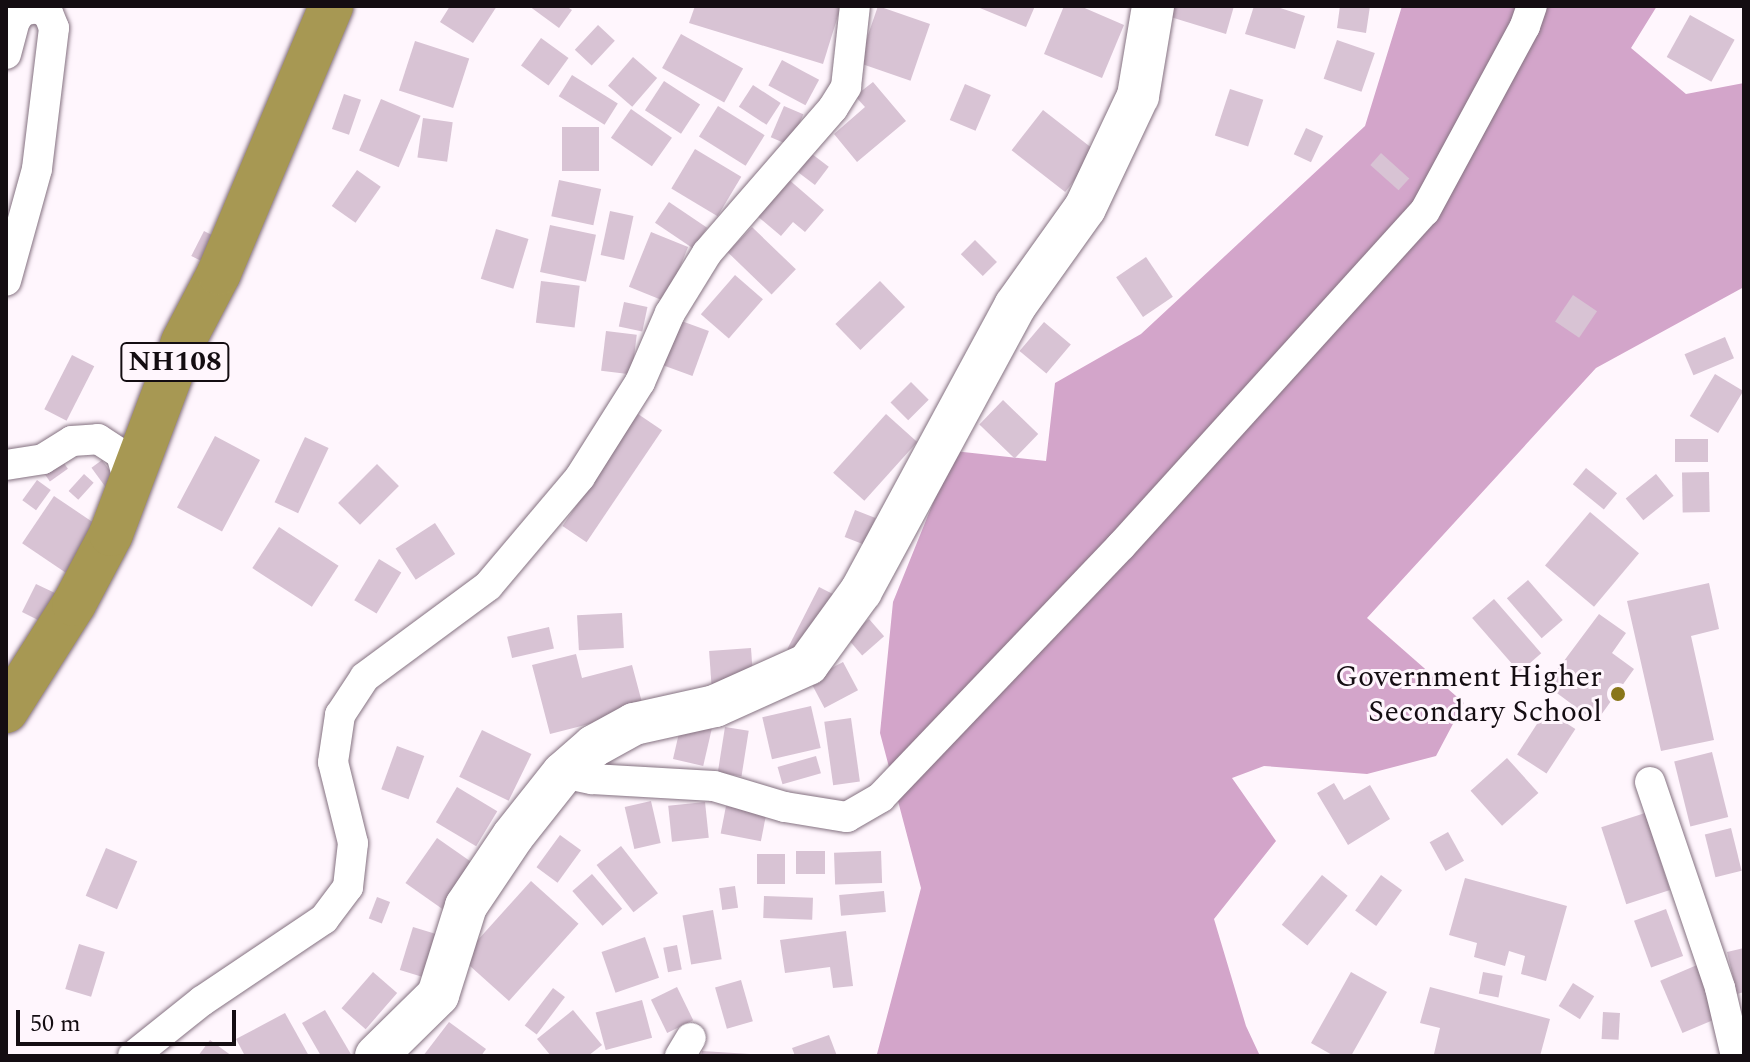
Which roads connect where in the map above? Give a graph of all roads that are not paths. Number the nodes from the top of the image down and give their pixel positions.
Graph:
1 (331, 6) edge
2 (855, 6) edge
3 (1153, 6) edge
4 (1532, 6) edge
5 (6, 54) edge
6 (6, 281) edge
7 (6, 465) edge
8 (130, 485) junction
9 (6, 711) edge
10 (563, 773) junction
11 (1650, 782) dead end
12 (133, 1056) edge
13 (376, 1056) edge
14 (1736, 1056) edge

1 - 8 highway, NH108
2 - 12 street
3 - 10 street
4 - 10 street
5 - 6 street
7 - 8 street
8 - 9 highway, NH108
10 - 13 street
11 - 14 street

